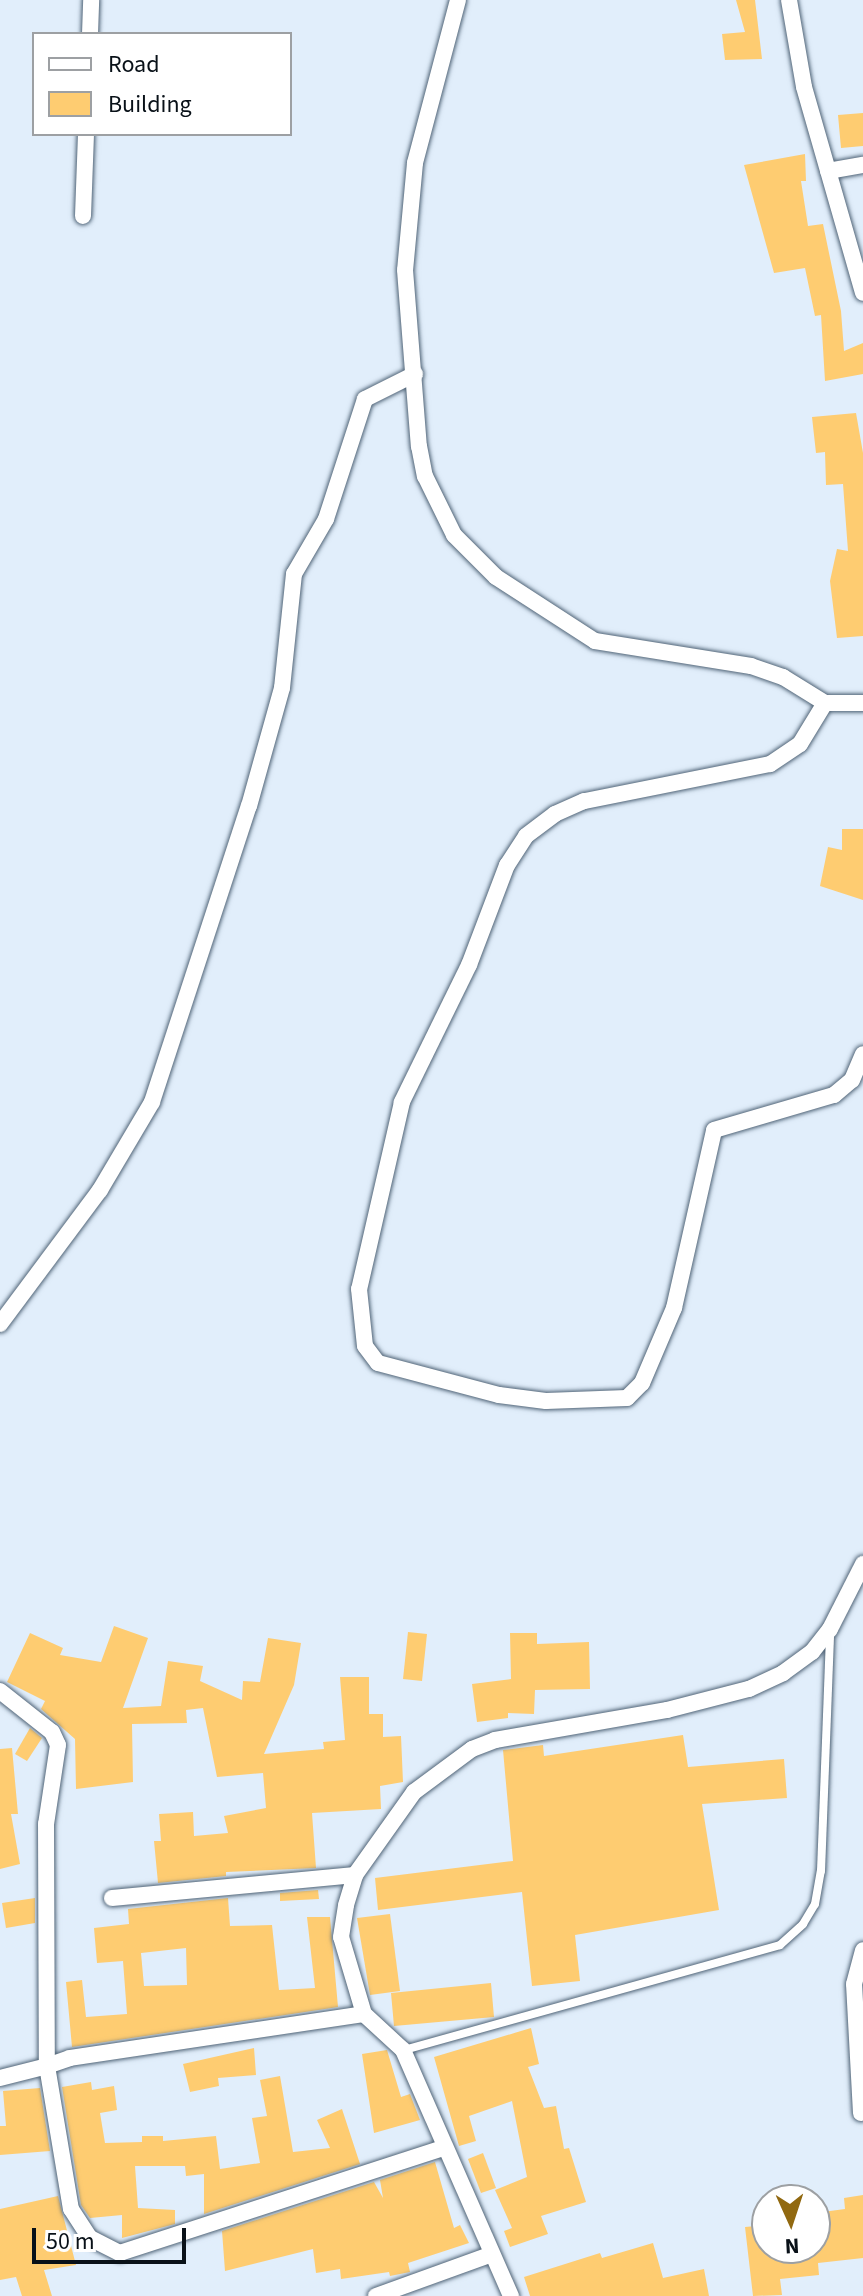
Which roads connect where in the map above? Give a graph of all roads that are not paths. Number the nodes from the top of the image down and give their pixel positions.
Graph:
1 (91, 0) edge
2 (458, 0) edge
3 (789, 0) edge
4 (90, 32) edge
5 (86, 136) edge
6 (863, 165) edge
7 (828, 171) junction
8 (83, 216) dead end
9 (863, 293) edge
10 (415, 374) junction
11 (825, 703) junction
12 (863, 703) edge
13 (863, 1054) edge
14 (0, 1324) edge
15 (863, 1564) edge
16 (830, 1629) junction
17 (0, 1691) edge
18 (355, 1875) junction
19 (112, 1898) dead end
20 (863, 1950) edge
21 (364, 2014) junction
22 (403, 2050) junction
23 (47, 2066) junction
24 (0, 2078) edge
25 (861, 2113) dead end
26 (444, 2148) junction
27 (492, 2254) junction
28 (376, 2296) edge
29 (511, 2296) edge

1 - 4 street
2 - 10 street
3 - 7 street
5 - 8 street
6 - 7 street
7 - 9 street
10 - 11 street
10 - 14 street
11 - 12 street
11 - 13 street
15 - 16 street
16 - 18 street
16 - 22 lane
17 - 23 street
18 - 19 street
18 - 21 street
20 - 25 street
21 - 22 street
21 - 23 street
22 - 26 street
23 - 24 street
23 - 26 street
26 - 27 street
27 - 28 street
27 - 29 street

